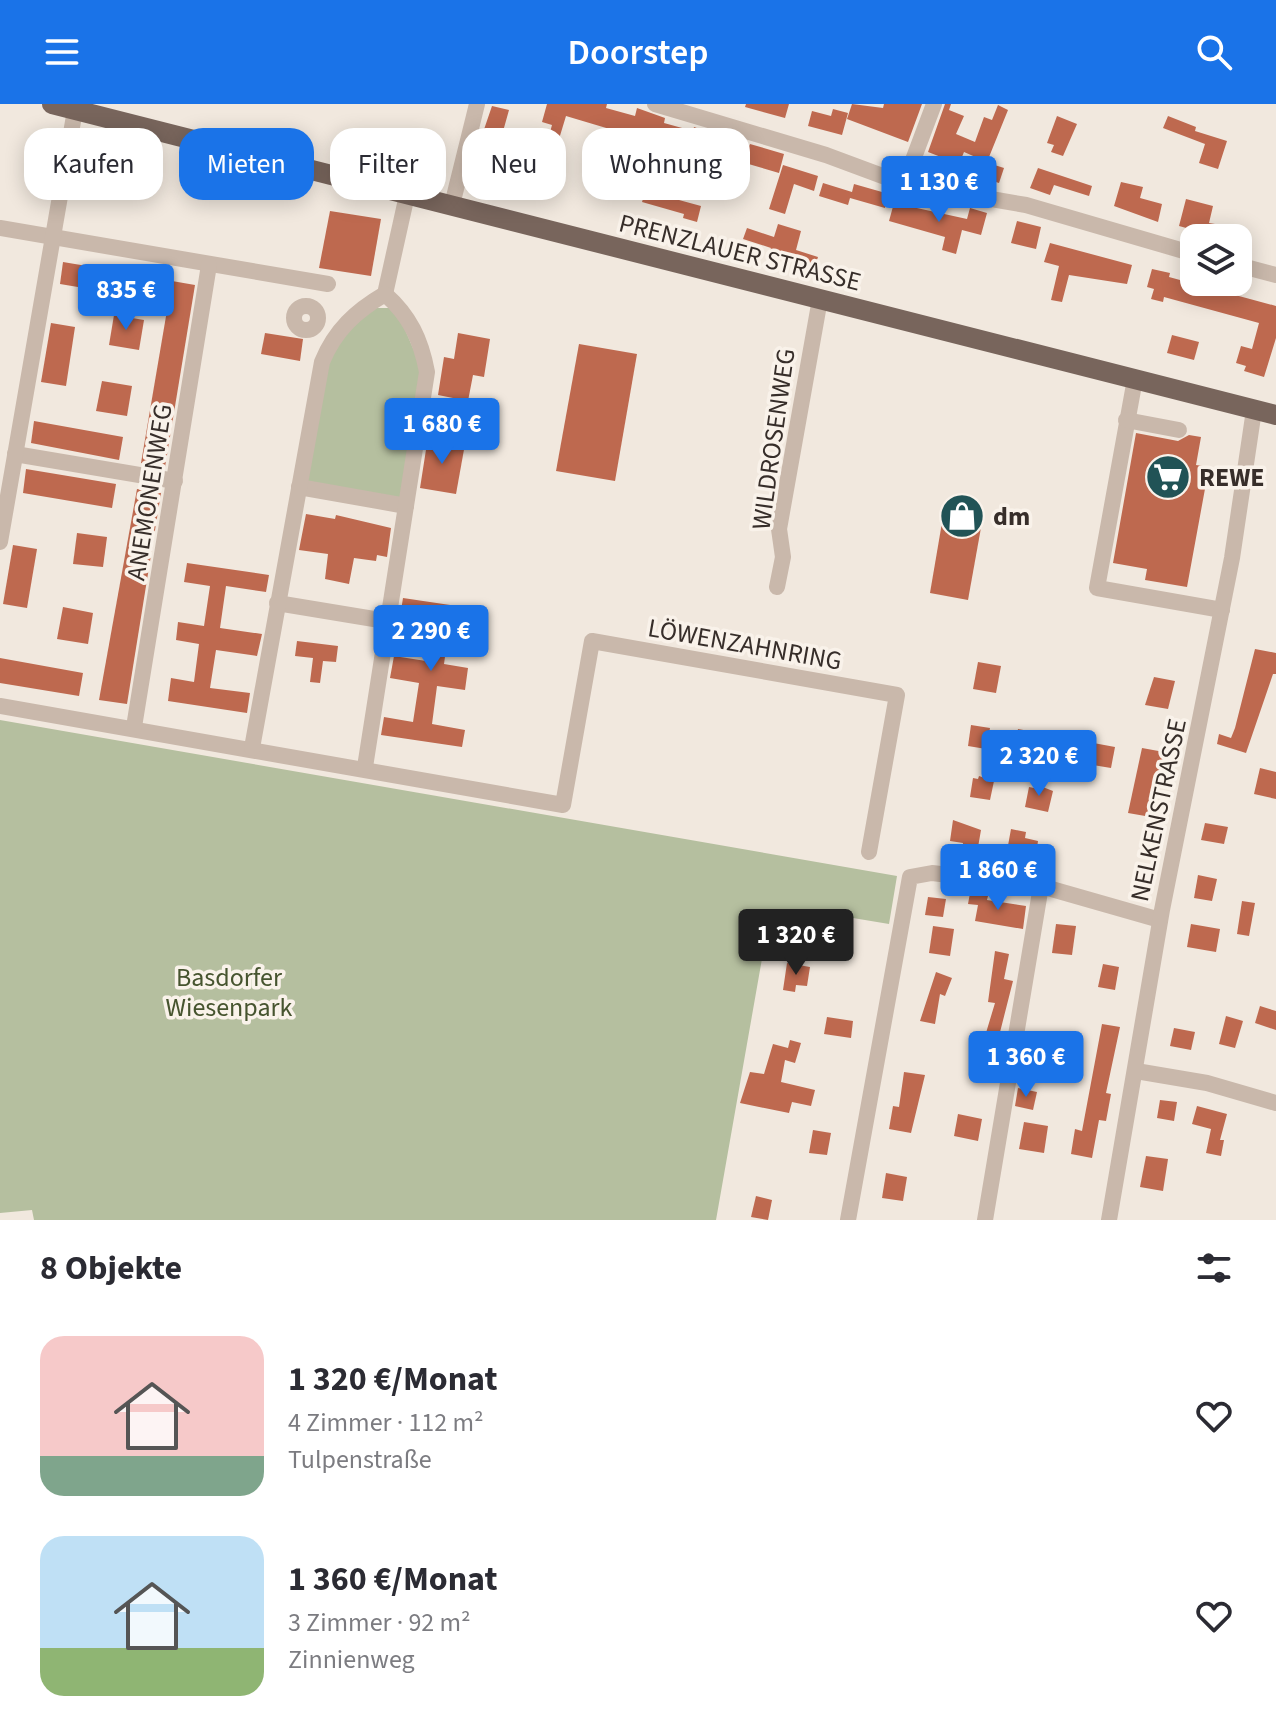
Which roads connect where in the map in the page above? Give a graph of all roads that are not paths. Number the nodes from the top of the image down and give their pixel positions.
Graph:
1 (477, 104) edge
2 (655, 104) edge
3 (934, 104) edge
4 (62, 106) edge
5 (330, 175) edge
6 (904, 184) junction
7 (406, 200) edge
8 (430, 200) edge
9 (452, 205) junction
10 (0, 228) edge
11 (52, 237) junction
12 (1180, 250) edge
13 (209, 265) junction
14 (1252, 269) edge
15 (1276, 275) edge
16 (328, 284) dead end
17 (385, 294) junction
18 (820, 299) junction
19 (317, 322) dead end
20 (342, 328) junction
21 (1135, 379) junction
22 (1254, 410) junction
23 (1276, 415) edge
24 (1126, 420) junction
25 (1179, 430) dead end
26 (15, 454) junction
27 (175, 481) junction
28 (299, 487) junction
29 (404, 514) junction
30 (0, 542) edge
31 (777, 587) dead end
32 (277, 603) junction
33 (1222, 610) junction
34 (386, 621) junction
35 (0, 706) edge
36 (134, 727) junction
37 (252, 748) junction
38 (365, 767) junction
39 (869, 852) dead end
40 (1041, 886) junction
41 (1160, 920) junction
42 (1136, 1071) junction
43 (1276, 1103) edge
44 (848, 1220) edge
45 (985, 1220) edge
46 (1109, 1220) edge

1 - 9 street
2 - 6 street
3 - 6 street
4 - 5 main road, PRENZLAUER STRASSE
4 - 11 street
6 - 12 street
7 - 17 street
8 - 9 main road, PRENZLAUER STRASSE
9 - 18 main road, PRENZLAUER STRASSE
10 - 11 street
11 - 13 street
11 - 26 street
13 - 16 street
13 - 27 street, ANEMONENWEG
14 - 15 street
17 - 20 street
17 - 29 street
18 - 21 main road, PRENZLAUER STRASSE
18 - 31 street, WILDROSENWEG
19 - 20 street
20 - 28 street
21 - 22 main road, PRENZLAUER STRASSE
21 - 24 street
22 - 23 main road, PRENZLAUER STRASSE
22 - 33 street, NELKENSTRASSE
24 - 25 street
24 - 33 street
26 - 27 street
26 - 30 street
27 - 36 street, ANEMONENWEG
28 - 29 street
28 - 32 street
29 - 34 street
32 - 34 street
32 - 37 street
33 - 41 street, NELKENSTRASSE
34 - 38 street
35 - 36 street
36 - 37 street
37 - 38 street
38 - 39 street, LÖWENZAHNRING
40 - 41 street
40 - 44 street
40 - 45 street
41 - 42 street, NELKENSTRASSE
42 - 43 street
42 - 46 street, NELKENSTRASSE

